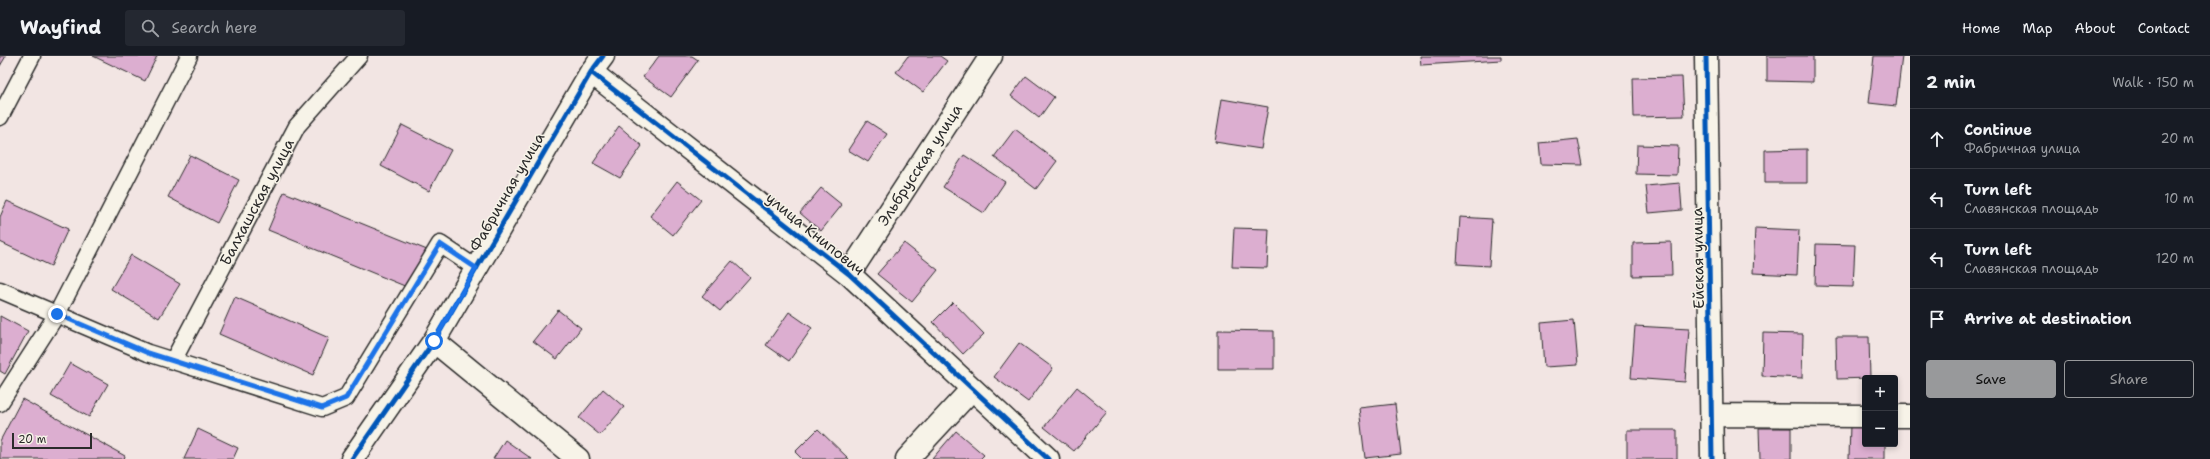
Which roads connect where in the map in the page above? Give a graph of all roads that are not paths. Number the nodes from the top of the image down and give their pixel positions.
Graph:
1 (32, 56) edge
2 (189, 56) edge
3 (359, 56) edge
4 (991, 56) edge
5 (1706, 56) edge
6 (597, 64) edge
7 (0, 117) edge
8 (476, 268) junction
9 (849, 274) junction
10 (0, 290) edge
11 (57, 314) junction
12 (434, 341) junction
13 (173, 361) junction
14 (972, 389) junction
15 (0, 403) edge
16 (1713, 415) junction
17 (1862, 416) edge
18 (1898, 416) edge
19 (1910, 416) edge
20 (352, 459) edge
21 (578, 459) edge
22 (907, 459) edge
23 (1048, 459) edge
24 (1712, 459) edge

1 - 7 lane
2 - 11 lane
3 - 13 lane, Балхашская улица
4 - 9 street, Эльбрусская улица
5 - 16 street, Ейская улица
6 - 8 street, Фабричная улица
6 - 9 street, улица Книпович
8 - 12 street, Фабричная улица
8 - 13 lane
9 - 14 street, улица Книпович
10 - 11 lane
11 - 13 lane
11 - 15 lane
12 - 20 street, Фабричная улица
12 - 21 street
14 - 22 street
14 - 23 street, улица Книпович
16 - 17 street
16 - 24 street, Ейская улица
18 - 19 street

